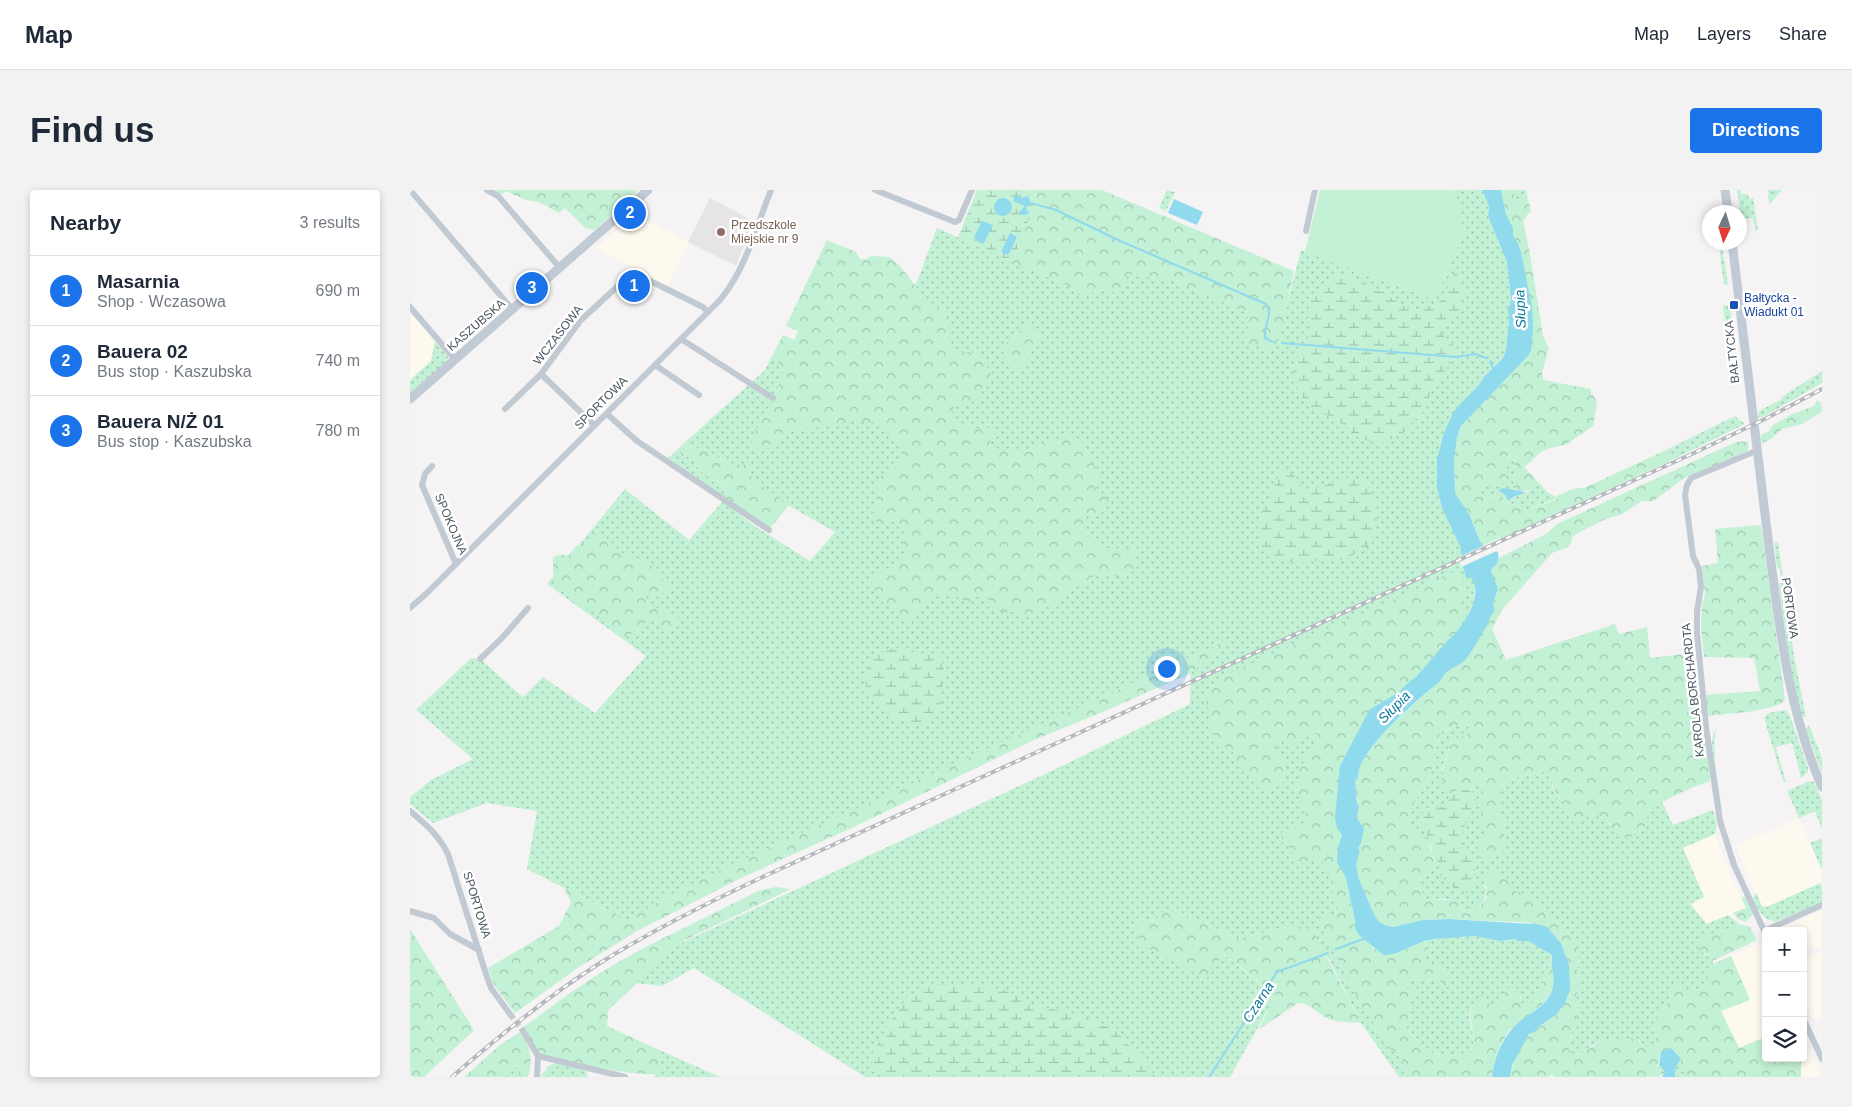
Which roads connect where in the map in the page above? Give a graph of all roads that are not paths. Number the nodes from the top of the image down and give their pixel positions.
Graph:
1 (410, 190) edge
2 (487, 190) edge
3 (648, 190) edge
4 (771, 190) edge
5 (875, 190) edge
6 (972, 190) edge
7 (1315, 190) edge
8 (1725, 190) edge
9 (1727, 205) edge
10 (1306, 231) dead end
11 (1733, 250) edge
12 (560, 268) junction
13 (410, 307) edge
14 (513, 310) junction
15 (708, 312) junction
16 (681, 339) junction
17 (454, 361) junction
18 (655, 365) junction
19 (541, 374) junction
20 (699, 395) dead end
21 (773, 398) dead end
22 (410, 399) edge
23 (505, 409) dead end
24 (607, 414) junction
25 (594, 425) junction
26 (1753, 429) joint
27 (1756, 451) junction
28 (432, 466) dead end
29 (769, 530) dead end
30 (456, 564) junction
31 (410, 608) edge
32 (528, 608) dead end
33 (480, 659) dead end
34 (1822, 787) edge
35 (410, 811) edge
36 (1822, 906) edge
37 (410, 911) edge
38 (1762, 927) edge
39 (1778, 927) edge
40 (478, 950) junction
41 (510, 1014) tunnel mouth
42 (1807, 1027) edge
43 (523, 1031) tunnel mouth
44 (538, 1056) junction
45 (1822, 1059) edge
46 (537, 1075) edge
47 (625, 1077) edge

1 - 14 street
2 - 12 street
3 - 12 main road, KASZUBSKA
4 - 15 street, SPORTOWA
5 - 6 street
7 - 10 street
8 - 9 main road
11 - 26 main road, BAŁTYCKA
12 - 14 main road, KASZUBSKA
13 - 17 street
14 - 17 main road, KASZUBSKA
15 - 16 street, SPORTOWA
15 - 19 street, WCZASOWA
16 - 18 street, SPORTOWA
16 - 21 street
17 - 22 main road, KASZUBSKA
18 - 20 street
18 - 24 street, SPORTOWA
19 - 23 street, WCZASOWA
19 - 25 street
24 - 25 street, SPORTOWA
24 - 29 street
25 - 30 street, SPORTOWA
26 - 27 main road, PORTOWA
27 - 34 main road, PORTOWA
27 - 38 street, KAROLA BORCHARDTA
28 - 30 street, SPOKOJNA
30 - 31 street, SPORTOWA
32 - 33 street
35 - 40 street, SPORTOWA
36 - 39 street
37 - 40 street
40 - 41 street, SPORTOWA
42 - 45 street
43 - 44 street
44 - 46 street
44 - 47 street

